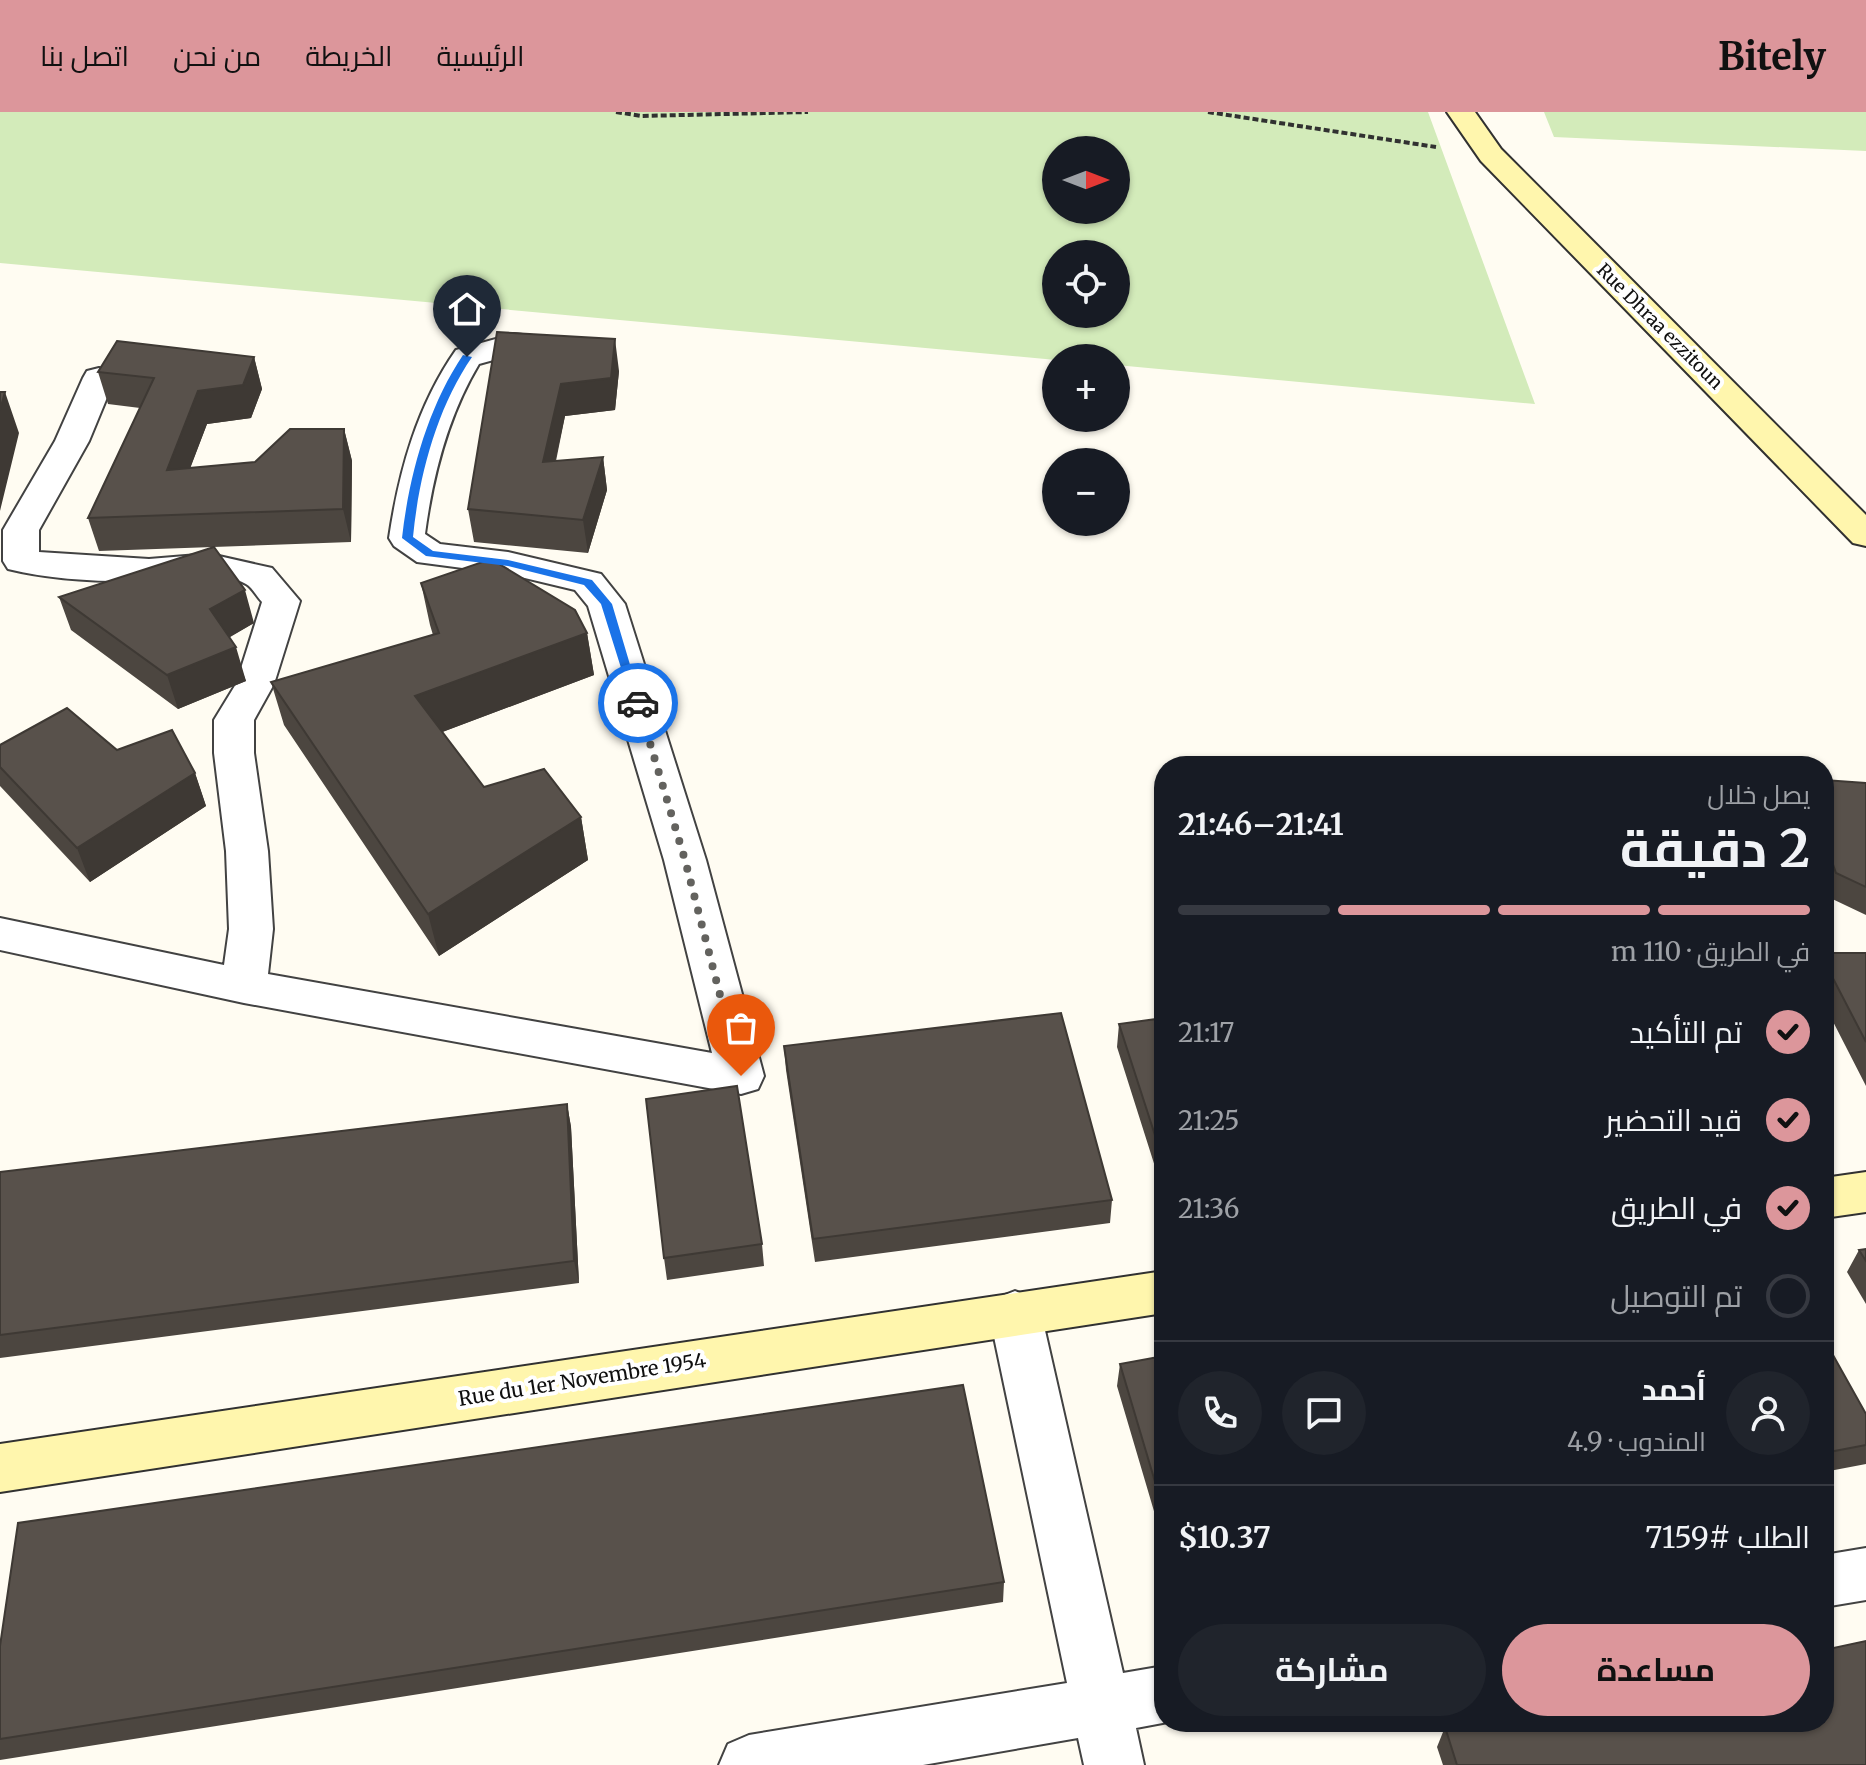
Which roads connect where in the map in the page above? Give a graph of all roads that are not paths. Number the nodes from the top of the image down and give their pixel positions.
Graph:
1 (1461, 112) edge
2 (577, 349) edge
3 (99, 378) dead end
4 (1866, 535) edge
5 (0, 934) edge
6 (244, 986) junction
7 (1866, 1192) edge
8 (1834, 1197) edge
9 (1154, 1293) edge
10 (1015, 1313) junction
11 (0, 1468) edge
12 (1866, 1574) edge
13 (1834, 1579) edge
14 (1154, 1697) edge
15 (1099, 1706) junction
16 (749, 1765) edge
17 (1114, 1765) edge

1 - 4 main road, Rue Dhraa ezzitoun
2 - 6 street
3 - 6 street
5 - 6 street
7 - 8 main road
9 - 10 main road, Rue du 1er Novembre 1954
10 - 11 main road, Rue du 1er Novembre 1954
10 - 15 street
12 - 13 street
14 - 15 street
15 - 16 street
15 - 17 street

